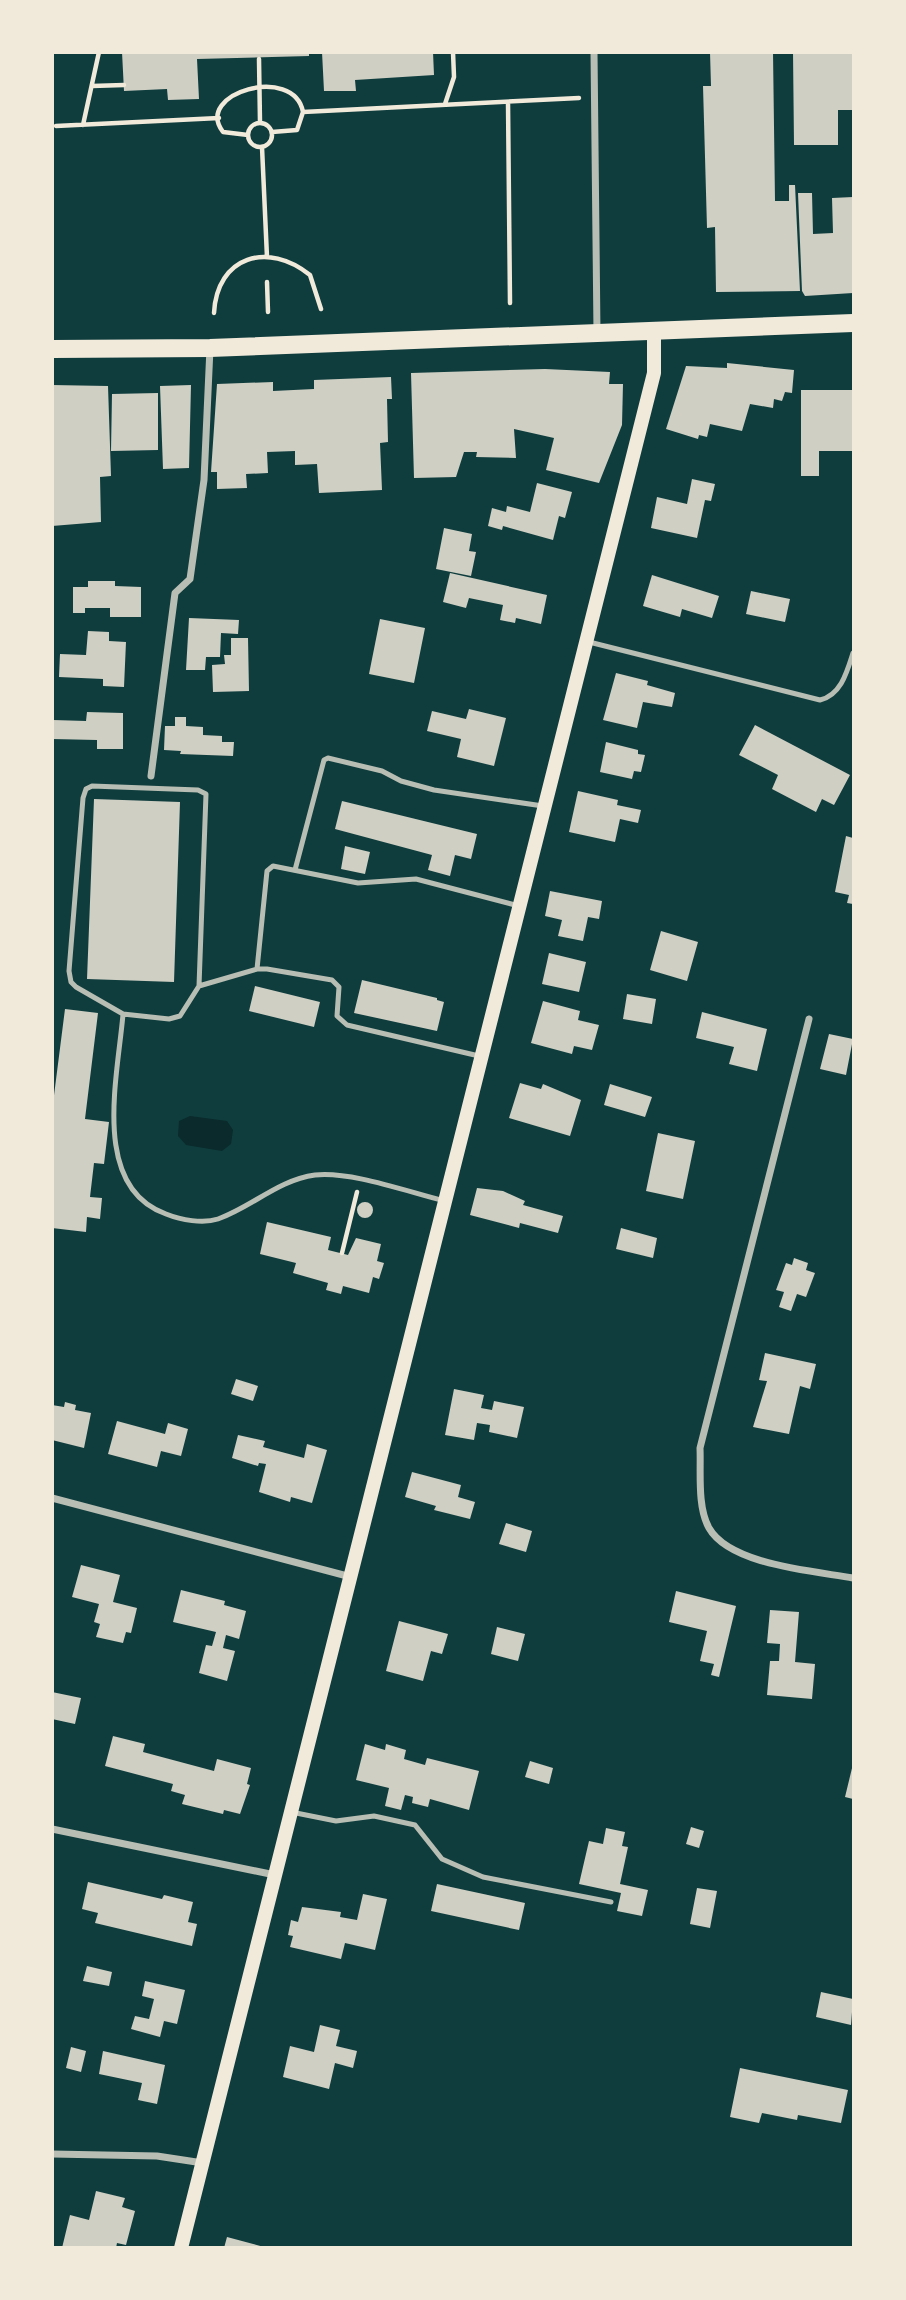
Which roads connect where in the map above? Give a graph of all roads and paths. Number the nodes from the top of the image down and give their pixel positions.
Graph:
1 (99, 52) edge
2 (453, 52) edge
3 (594, 52) edge
4 (259, 58) dead end
5 (124, 85) dead end
6 (92, 86) junction
7 (260, 86) junction
8 (594, 97) junction
9 (508, 102) junction
10 (445, 104) junction
11 (303, 112) junction
12 (219, 118) junction
13 (260, 123) junction
14 (83, 125) junction
15 (55, 126) dead end
16 (272, 132) junction
17 (248, 135) junction
18 (262, 147) junction
19 (267, 257) junction
20 (267, 282) dead end
21 (510, 303) dead end
22 (321, 309) dead end
23 (268, 312) dead end
24 (214, 313) dead end
25 (853, 323) edge
26 (597, 333) junction
27 (654, 333) junction
28 (210, 348) junction
29 (52, 349) edge
30 (586, 641) junction
31 (853, 653) edge
32 (151, 776) dead end
33 (545, 806) junction
34 (295, 870) junction
35 (519, 906) junction
36 (257, 969) junction
37 (199, 986) junction
38 (123, 1014) junction
39 (808, 1019) dead end
40 (481, 1056) junction
41 (359, 1181) junction
42 (445, 1201) junction
43 (342, 1253) dead end
44 (52, 1498) edge
45 (351, 1577) junction
46 (853, 1578) edge
47 (291, 1812) junction
48 (52, 1829) edge
49 (275, 1875) junction
50 (611, 1902) dead end
51 (52, 2154) edge
52 (203, 2163) junction
53 (181, 2248) edge

1 - 6 path
2 - 10 path
3 - 8 street
4 - 7 path
5 - 6 path
6 - 14 path
7 - 11 path
7 - 12 path
7 - 13 path
8 - 9 path
8 - 26 street
9 - 10 path
9 - 21 path
10 - 11 path
11 - 16 path
12 - 14 path
12 - 17 path
13 - 16 path
13 - 17 path
14 - 15 path
16 - 18 path
17 - 18 path
18 - 19 path
19 - 22 path
19 - 24 path
20 - 23 path
25 - 27 main road
26 - 27 main road
26 - 28 main road
27 - 30 main road
28 - 29 main road
28 - 32 street
30 - 31 lane
30 - 33 main road
33 - 34 lane
33 - 35 main road
34 - 35 lane
34 - 36 lane
35 - 40 main road
36 - 37 lane
36 - 40 lane
37 - 38 lane
37 - 38 lane
38 - 41 lane
39 - 46 street
40 - 42 main road
41 - 42 lane
41 - 43 path
42 - 45 main road
44 - 45 street
45 - 47 main road
47 - 49 main road
47 - 50 lane
48 - 49 street
49 - 52 main road
51 - 52 street
52 - 53 main road

